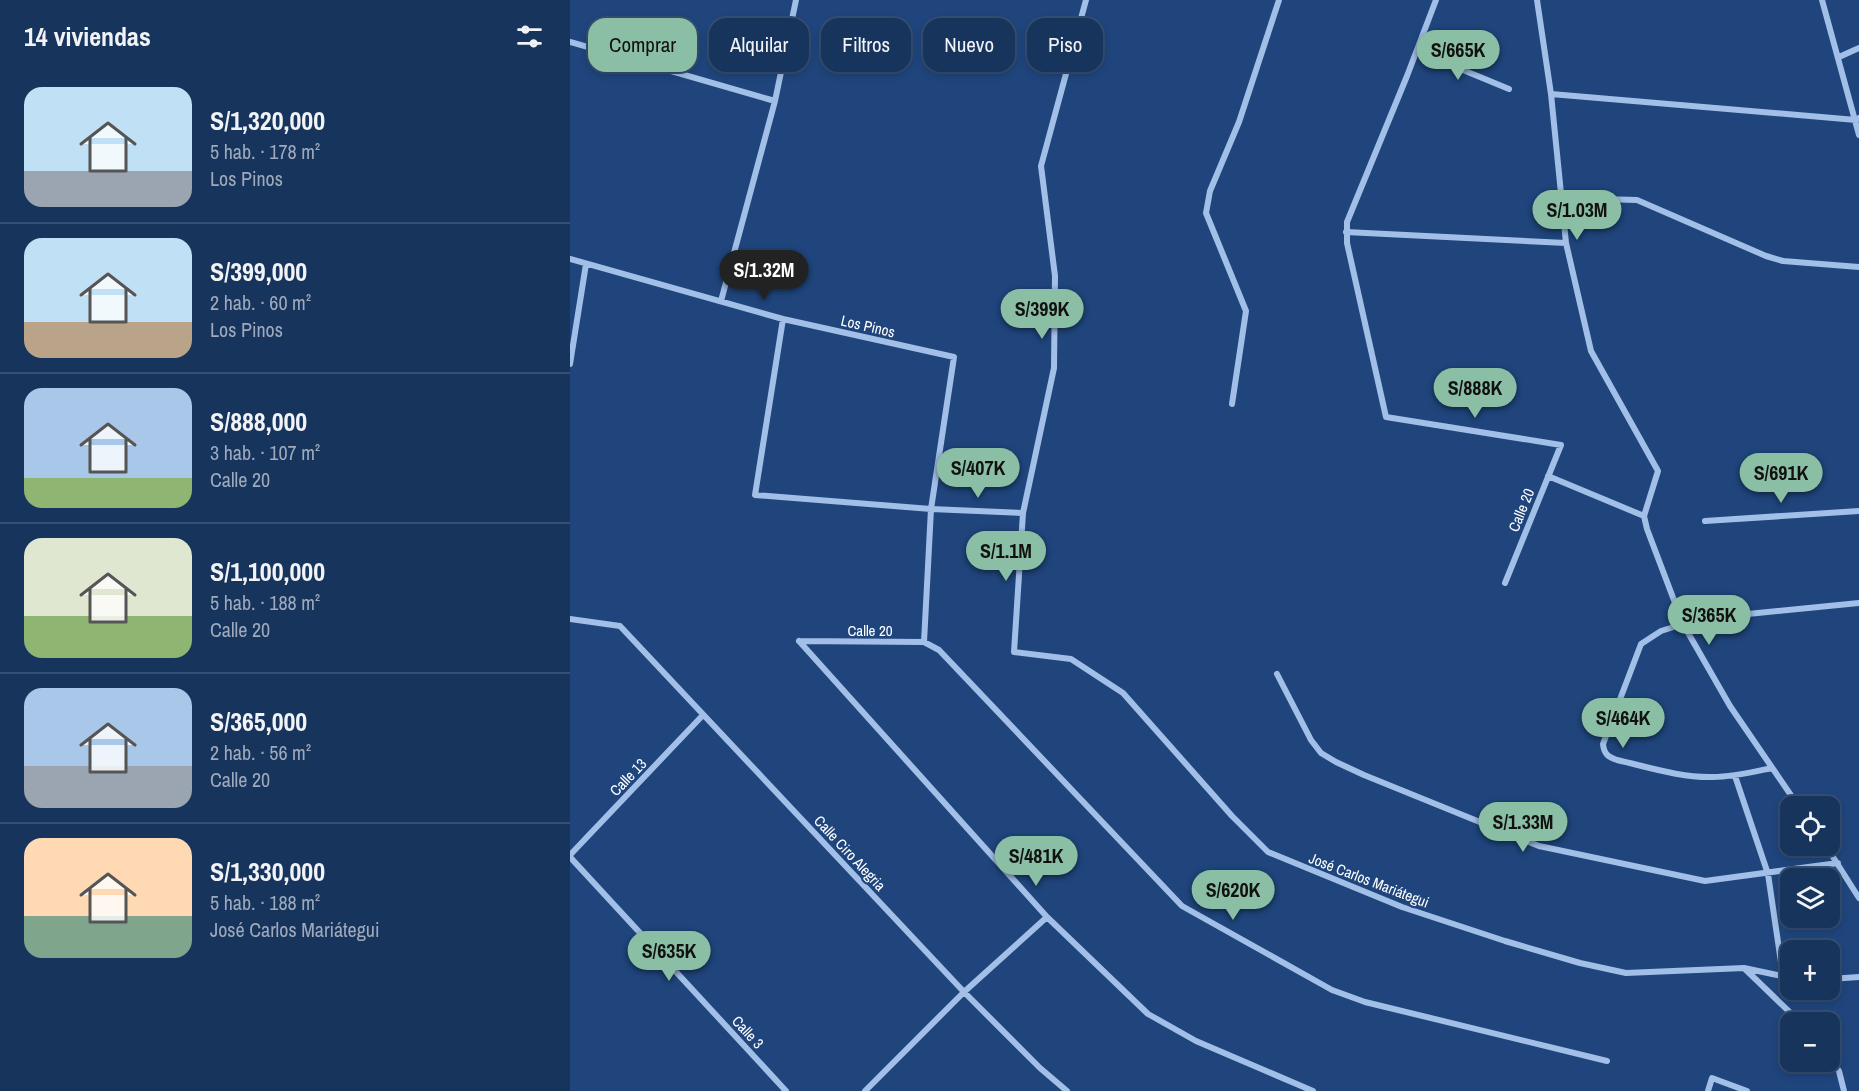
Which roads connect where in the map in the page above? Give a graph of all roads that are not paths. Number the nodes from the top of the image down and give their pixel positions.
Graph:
1 (796, 0) edge
2 (1086, 0) edge
3 (1279, 0) edge
4 (1436, 0) edge
5 (1537, 0) edge
6 (1822, 0) edge
7 (570, 42) edge
8 (1859, 48) edge
9 (1417, 51) junction
10 (1839, 57) junction
11 (1509, 89) dead end
12 (1551, 94) junction
13 (775, 101) junction
14 (1857, 119) edge
15 (1859, 135) edge
16 (1560, 198) junction
17 (1346, 232) junction
18 (1566, 243) junction
19 (570, 259) edge
20 (586, 264) junction
21 (1859, 267) edge
22 (721, 302) junction
23 (783, 319) junction
24 (570, 364) edge
25 (1232, 404) dead end
26 (1548, 476) junction
27 (931, 509) junction
28 (1859, 511) edge
29 (1023, 513) junction
30 (1644, 516) junction
31 (1705, 522) dead end
32 (1504, 583) dead end
33 (1859, 603) edge
34 (1728, 616) dead end
35 (570, 619) edge
36 (1683, 624) junction
37 (924, 642) junction
38 (1277, 674) dead end
39 (703, 715) junction
40 (1772, 768) junction
41 (1736, 776) junction
42 (1791, 796) edge
43 (570, 856) edge
44 (1833, 856) edge
45 (1838, 863) junction
46 (1768, 874) junction
47 (1859, 898) edge
48 (1047, 917) junction
49 (1780, 940) edge
50 (1744, 968) junction
51 (1780, 976) edge
52 (1859, 978) edge
53 (1840, 979) edge
54 (964, 992) junction
55 (1790, 1012) edge
56 (1607, 1061) dead end
57 (1839, 1072) edge
58 (786, 1091) edge
59 (865, 1091) edge
60 (1067, 1091) edge
61 (1314, 1091) edge
62 (1708, 1091) edge
63 (1747, 1091) edge
64 (1844, 1091) edge

1 - 13 street
2 - 29 street
3 - 25 street
4 - 9 street
5 - 12 street
6 - 10 street
7 - 13 street
8 - 10 street
9 - 11 street
9 - 17 street
10 - 14 street
12 - 14 street
12 - 16 street
13 - 22 street
14 - 15 street
16 - 18 street
16 - 21 street
17 - 18 street
17 - 26 street, Calle 20
18 - 30 street
19 - 20 street, Los Pinos
20 - 22 street, Los Pinos
20 - 24 street
22 - 23 street, Los Pinos
23 - 27 street, Los Pinos
23 - 27 street
26 - 30 street
26 - 32 street, Calle 20
27 - 29 street
27 - 37 street
28 - 31 street
29 - 50 street, José Carlos Mariátegui
30 - 36 street
33 - 34 street
35 - 39 street, Calle Ciro Alegria
36 - 40 street
36 - 41 street
37 - 48 street, Calle 20
37 - 56 street, Calle 20
38 - 46 street
39 - 43 street, Calle 13
39 - 54 street, Calle Ciro Alegria
40 - 41 street
40 - 42 street
41 - 46 street
43 - 58 street, Calle 3
44 - 45 street
45 - 46 street
45 - 47 street
46 - 49 street
48 - 54 street
48 - 61 street
50 - 51 street, José Carlos Mariátegui
50 - 55 street
52 - 53 street
54 - 59 street
54 - 60 street, Calle Ciro Alegria
57 - 64 street
62 - 63 street

